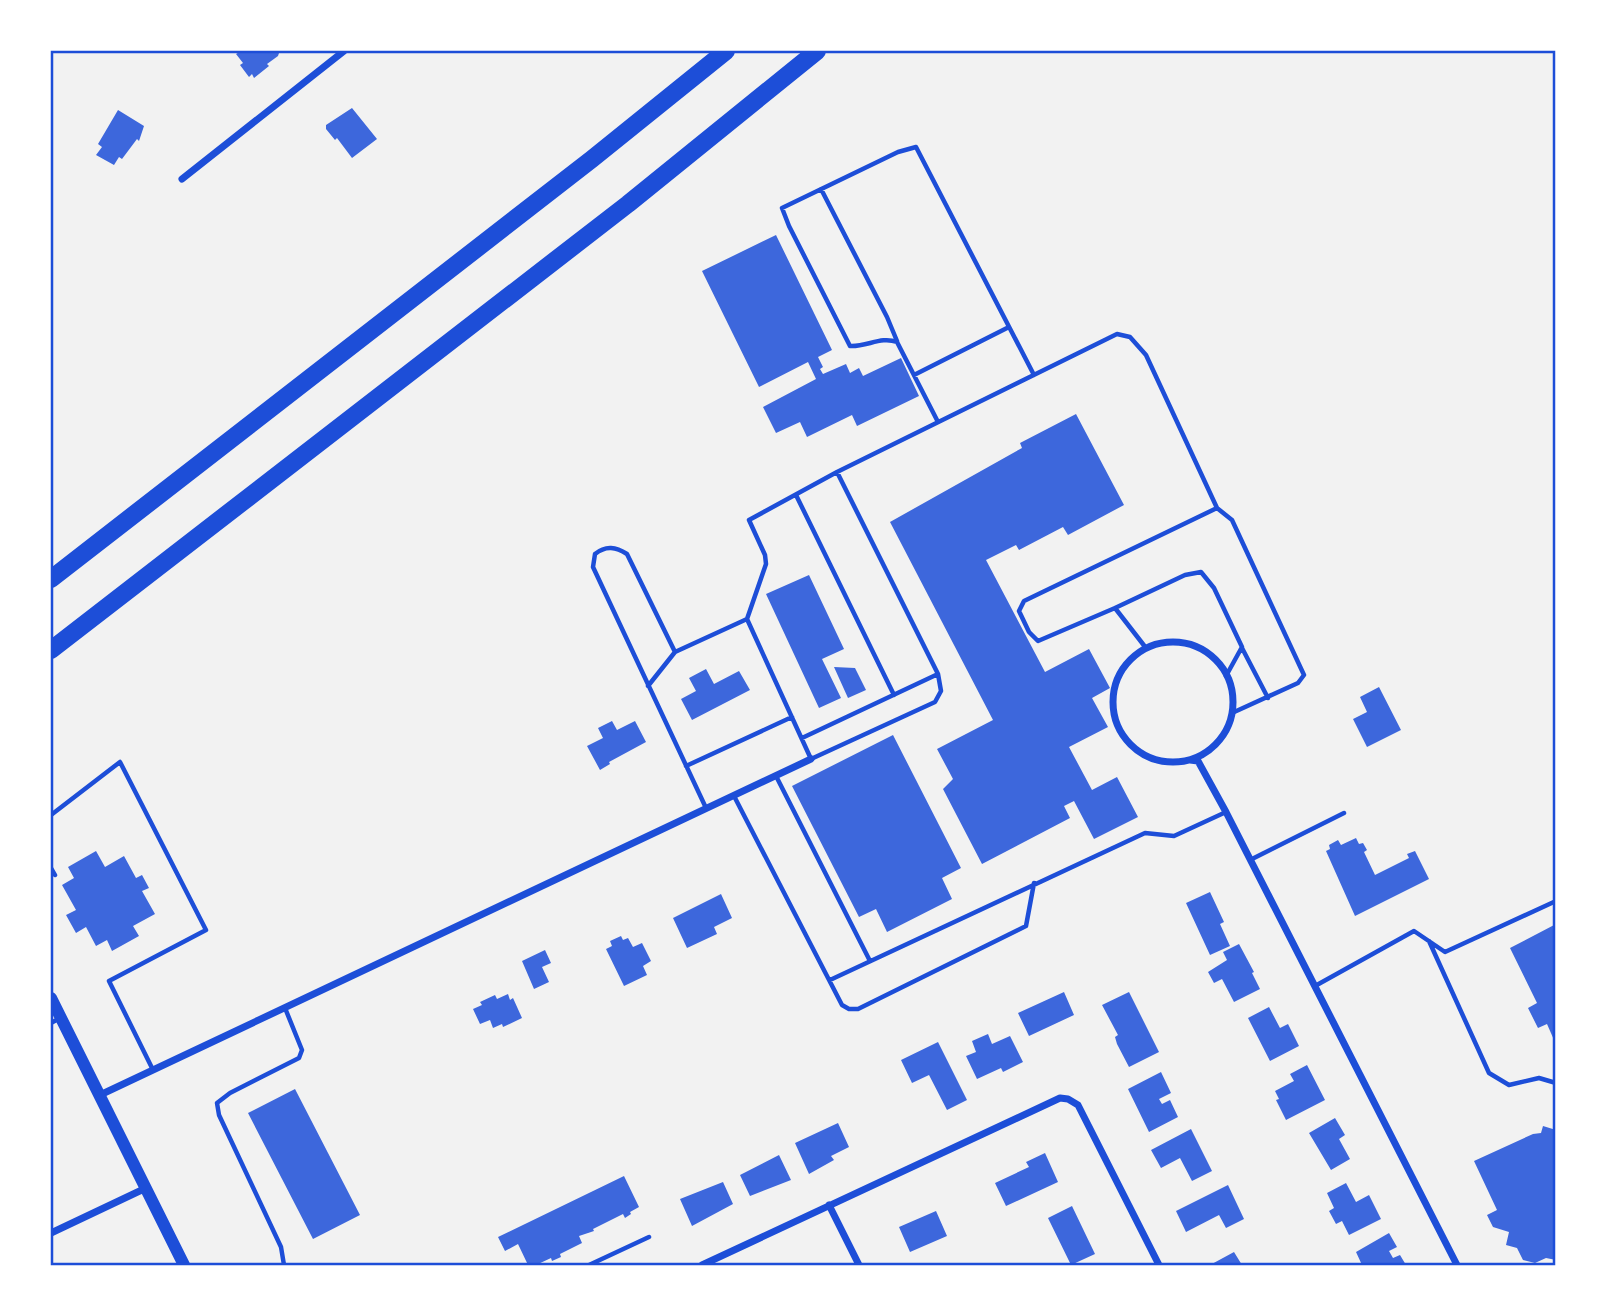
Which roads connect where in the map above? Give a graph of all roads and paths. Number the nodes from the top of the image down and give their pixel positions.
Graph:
1 (344, 51) edge
2 (726, 51) edge
3 (817, 51) edge
4 (182, 179) dead end
5 (821, 189) junction
6 (1009, 327) junction
7 (897, 342) junction
8 (914, 375) junction
9 (1034, 375) junction
10 (938, 422) junction
11 (837, 472) junction
12 (796, 495) junction
13 (1217, 508) junction
14 (51, 579) edge
15 (1115, 608) junction
16 (747, 619) junction
17 (1242, 647) junction
18 (1146, 648) junction
19 (51, 650) edge
20 (675, 652) junction
21 (938, 674) junction
22 (1226, 676) junction
23 (648, 686) junction
24 (894, 695) junction
25 (1268, 698) junction
26 (1231, 713) junction
27 (792, 717) junction
28 (802, 738) junction
29 (811, 759) junction
30 (1190, 760) junction
31 (686, 766) junction
32 (776, 776) junction
33 (734, 796) junction
34 (706, 809) junction
35 (1226, 812) junction
36 (1344, 813) dead end
37 (51, 815) edge
38 (1249, 861) junction
39 (51, 868) edge
40 (55, 875) dead end
41 (1034, 883) junction
42 (1556, 901) edge
43 (1429, 941) junction
44 (870, 961) junction
45 (830, 980) junction
46 (1314, 987) junction
47 (51, 998) edge
48 (285, 1008) junction
49 (56, 1020) edge
50 (153, 1070) junction
51 (1556, 1083) edge
52 (100, 1095) junction
53 (146, 1188) junction
54 (829, 1205) junction
55 (51, 1233) edge
56 (649, 1237) dead end
57 (184, 1265) edge
58 (284, 1265) edge
59 (589, 1265) edge
60 (702, 1265) edge
61 (859, 1265) edge
62 (1159, 1265) edge
63 (1457, 1265) edge

1 - 4 street
2 - 14 highway
3 - 19 highway
5 - 6 lane
5 - 7 lane
5 - 7 lane
6 - 8 lane
6 - 9 lane
7 - 8 lane
8 - 10 lane
9 - 10 lane
9 - 13 lane
10 - 11 lane
11 - 12 lane
11 - 21 lane
12 - 16 lane
12 - 24 lane
13 - 15 lane
13 - 25 lane
15 - 17 lane
15 - 18 lane
16 - 20 lane
16 - 27 lane
17 - 22 lane
17 - 25 lane
18 - 22 street
18 - 30 street
20 - 23 lane
20 - 23 lane
21 - 24 lane
21 - 29 lane
22 - 26 street
23 - 31 lane
24 - 28 lane
25 - 26 lane
26 - 30 street
27 - 28 lane
27 - 31 lane
28 - 29 lane
29 - 32 street
30 - 35 street
31 - 34 lane
32 - 33 street
32 - 44 lane
33 - 34 street
33 - 45 lane
34 - 48 street
35 - 38 street
35 - 41 lane
36 - 38 lane
37 - 50 lane
38 - 46 street
39 - 40 lane
41 - 44 lane
41 - 45 lane
42 - 43 lane
43 - 46 lane
43 - 51 lane
44 - 45 lane
46 - 63 street
47 - 49 main road
48 - 50 street
48 - 58 lane
49 - 52 main road
50 - 52 street
52 - 53 main road
53 - 55 street
53 - 57 main road
54 - 60 street
54 - 61 street
54 - 62 street
56 - 59 lane

